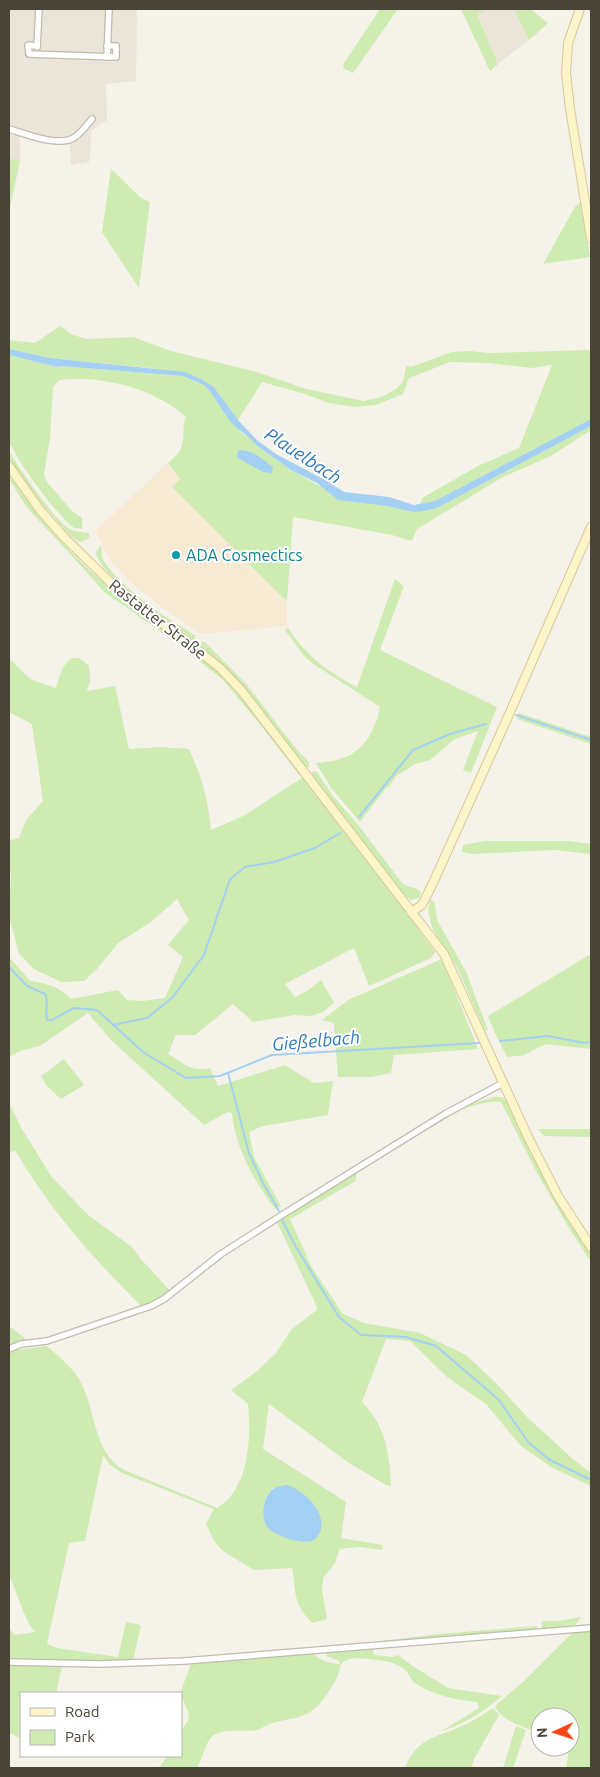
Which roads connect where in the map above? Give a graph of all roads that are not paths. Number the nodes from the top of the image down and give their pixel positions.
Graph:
1 (39, 9) edge
2 (108, 9) edge
3 (580, 9) edge
4 (92, 119) dead end
5 (9, 129) edge
6 (591, 238) edge
7 (9, 466) edge
8 (591, 527) edge
9 (411, 912) junction
10 (503, 1083) junction
11 (591, 1247) edge
12 (9, 1349) edge
13 (591, 1628) edge
14 (9, 1662) edge

1 - 2 street
3 - 6 main road
4 - 5 street
7 - 9 main road, Rastatter Straße
8 - 9 main road
9 - 10 main road, Rastatter Straße
10 - 11 main road, Rastatter Straße
10 - 12 street
13 - 14 street

